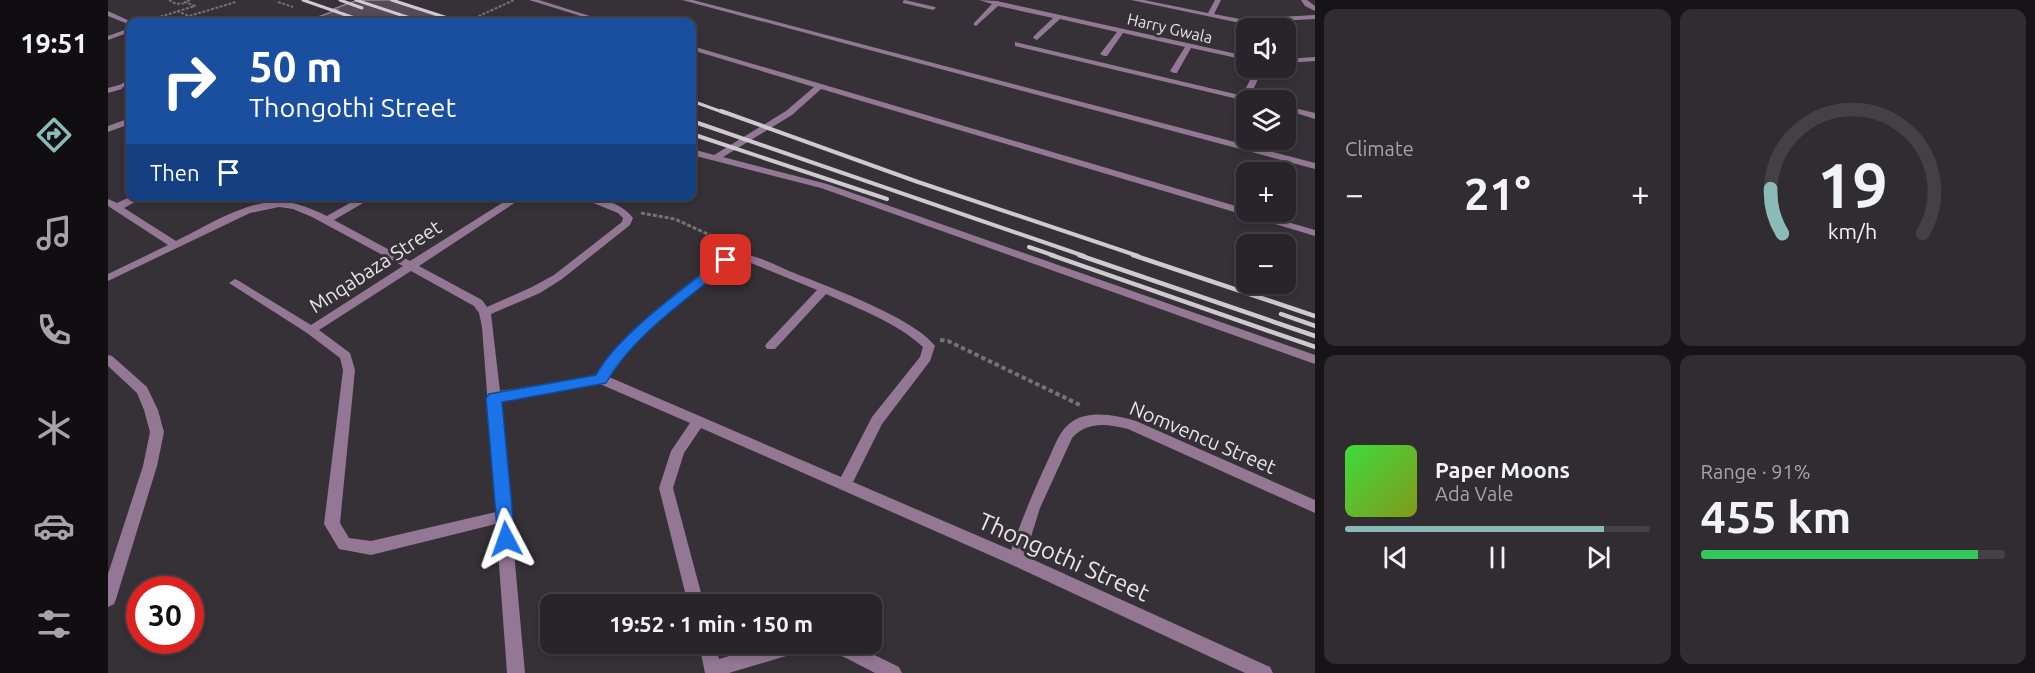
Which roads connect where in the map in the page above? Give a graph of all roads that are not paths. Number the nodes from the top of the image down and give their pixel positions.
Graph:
1 (532, 0) edge
2 (685, 0) edge
3 (926, 0) edge
4 (982, 0) edge
5 (1017, 0) edge
6 (1134, 0) edge
7 (1218, 0) edge
8 (1304, 0) edge
9 (906, 2) dead end
10 (997, 3) junction
11 (919, 5) junction
12 (1010, 6) junction
13 (933, 8) dead end
14 (1315, 9) edge
15 (108, 13) edge
16 (1210, 16) junction
17 (1058, 17) junction
18 (1315, 17) edge
19 (593, 18) edge
20 (126, 21) edge
21 (976, 24) dead end
22 (126, 31) edge
23 (1121, 31) junction
24 (108, 38) edge
25 (1037, 38) dead end
26 (1018, 44) dead end
27 (1189, 46) junction
28 (696, 49) edge
29 (1104, 54) dead end
30 (1236, 56) edge
31 (1315, 59) edge
32 (1298, 60) joint
33 (1315, 70) edge
34 (1174, 71) dead end
35 (1254, 78) edge
36 (126, 84) edge
37 (820, 86) junction
38 (119, 87) joint
39 (1250, 88) dead end
40 (108, 91) edge
41 (1236, 96) edge
42 (1296, 111) edge
43 (1315, 116) edge
44 (126, 123) edge
45 (108, 129) edge
46 (696, 153) edge
47 (714, 159) junction
48 (1315, 166) edge
49 (361, 201) edge
50 (512, 201) edge
51 (595, 201) edge
52 (112, 205) edge
53 (327, 220) junction
54 (1315, 233) edge
55 (175, 245) junction
56 (412, 266) junction
57 (108, 278) edge
58 (236, 283) dead end
59 (824, 290) junction
60 (485, 312) junction
61 (311, 330) junction
62 (771, 346) dead end
63 (108, 359) edge
64 (1315, 360) edge
65 (601, 379) junction
66 (494, 398) junction
67 (698, 422) junction
68 (844, 485) junction
69 (1315, 507) edge
70 (505, 516) junction
71 (1016, 559) junction
72 (693, 594) edge
73 (108, 599) edge
74 (710, 654) edge
75 (714, 671) edge
76 (516, 673) edge
77 (893, 673) edge
78 (1264, 673) edge

1 - 19 street
2 - 48 street
3 - 11 street
4 - 10 street, Harry Gwala
5 - 12 street
6 - 16 street
7 - 16 street
8 - 14 street
9 - 11 street
10 - 12 street, Harry Gwala
10 - 21 street
11 - 13 street
12 - 17 street, Harry Gwala
15 - 20 street
16 - 18 street
17 - 23 street, Harry Gwala
17 - 25 street
22 - 24 street
23 - 27 street, Harry Gwala
23 - 29 street
26 - 41 street
27 - 30 street, Harry Gwala
27 - 34 street
28 - 37 street
31 - 32 street
32 - 33 street
35 - 39 street
36 - 38 lane
37 - 47 street
37 - 54 street
38 - 40 street
42 - 43 street
44 - 45 street
46 - 47 street
47 - 64 street
49 - 53 street
50 - 56 street, Mnqabaza Street
51 - 60 street
52 - 55 street
53 - 55 street
53 - 56 street
55 - 57 street
56 - 60 street
56 - 61 street, Mnqabaza Street
58 - 61 street, Mnqabaza Street
59 - 62 street
59 - 65 street
59 - 68 street
60 - 66 street
61 - 70 street, Mnqabaza Street
63 - 73 street
65 - 66 street
65 - 67 street, Thongothi Street
66 - 70 street
67 - 68 street, Thongothi Street
67 - 72 street
68 - 71 street, Thongothi Street
69 - 71 street, Nomvencu Street
70 - 76 street
71 - 78 street, Thongothi Street
74 - 75 street
75 - 77 street

